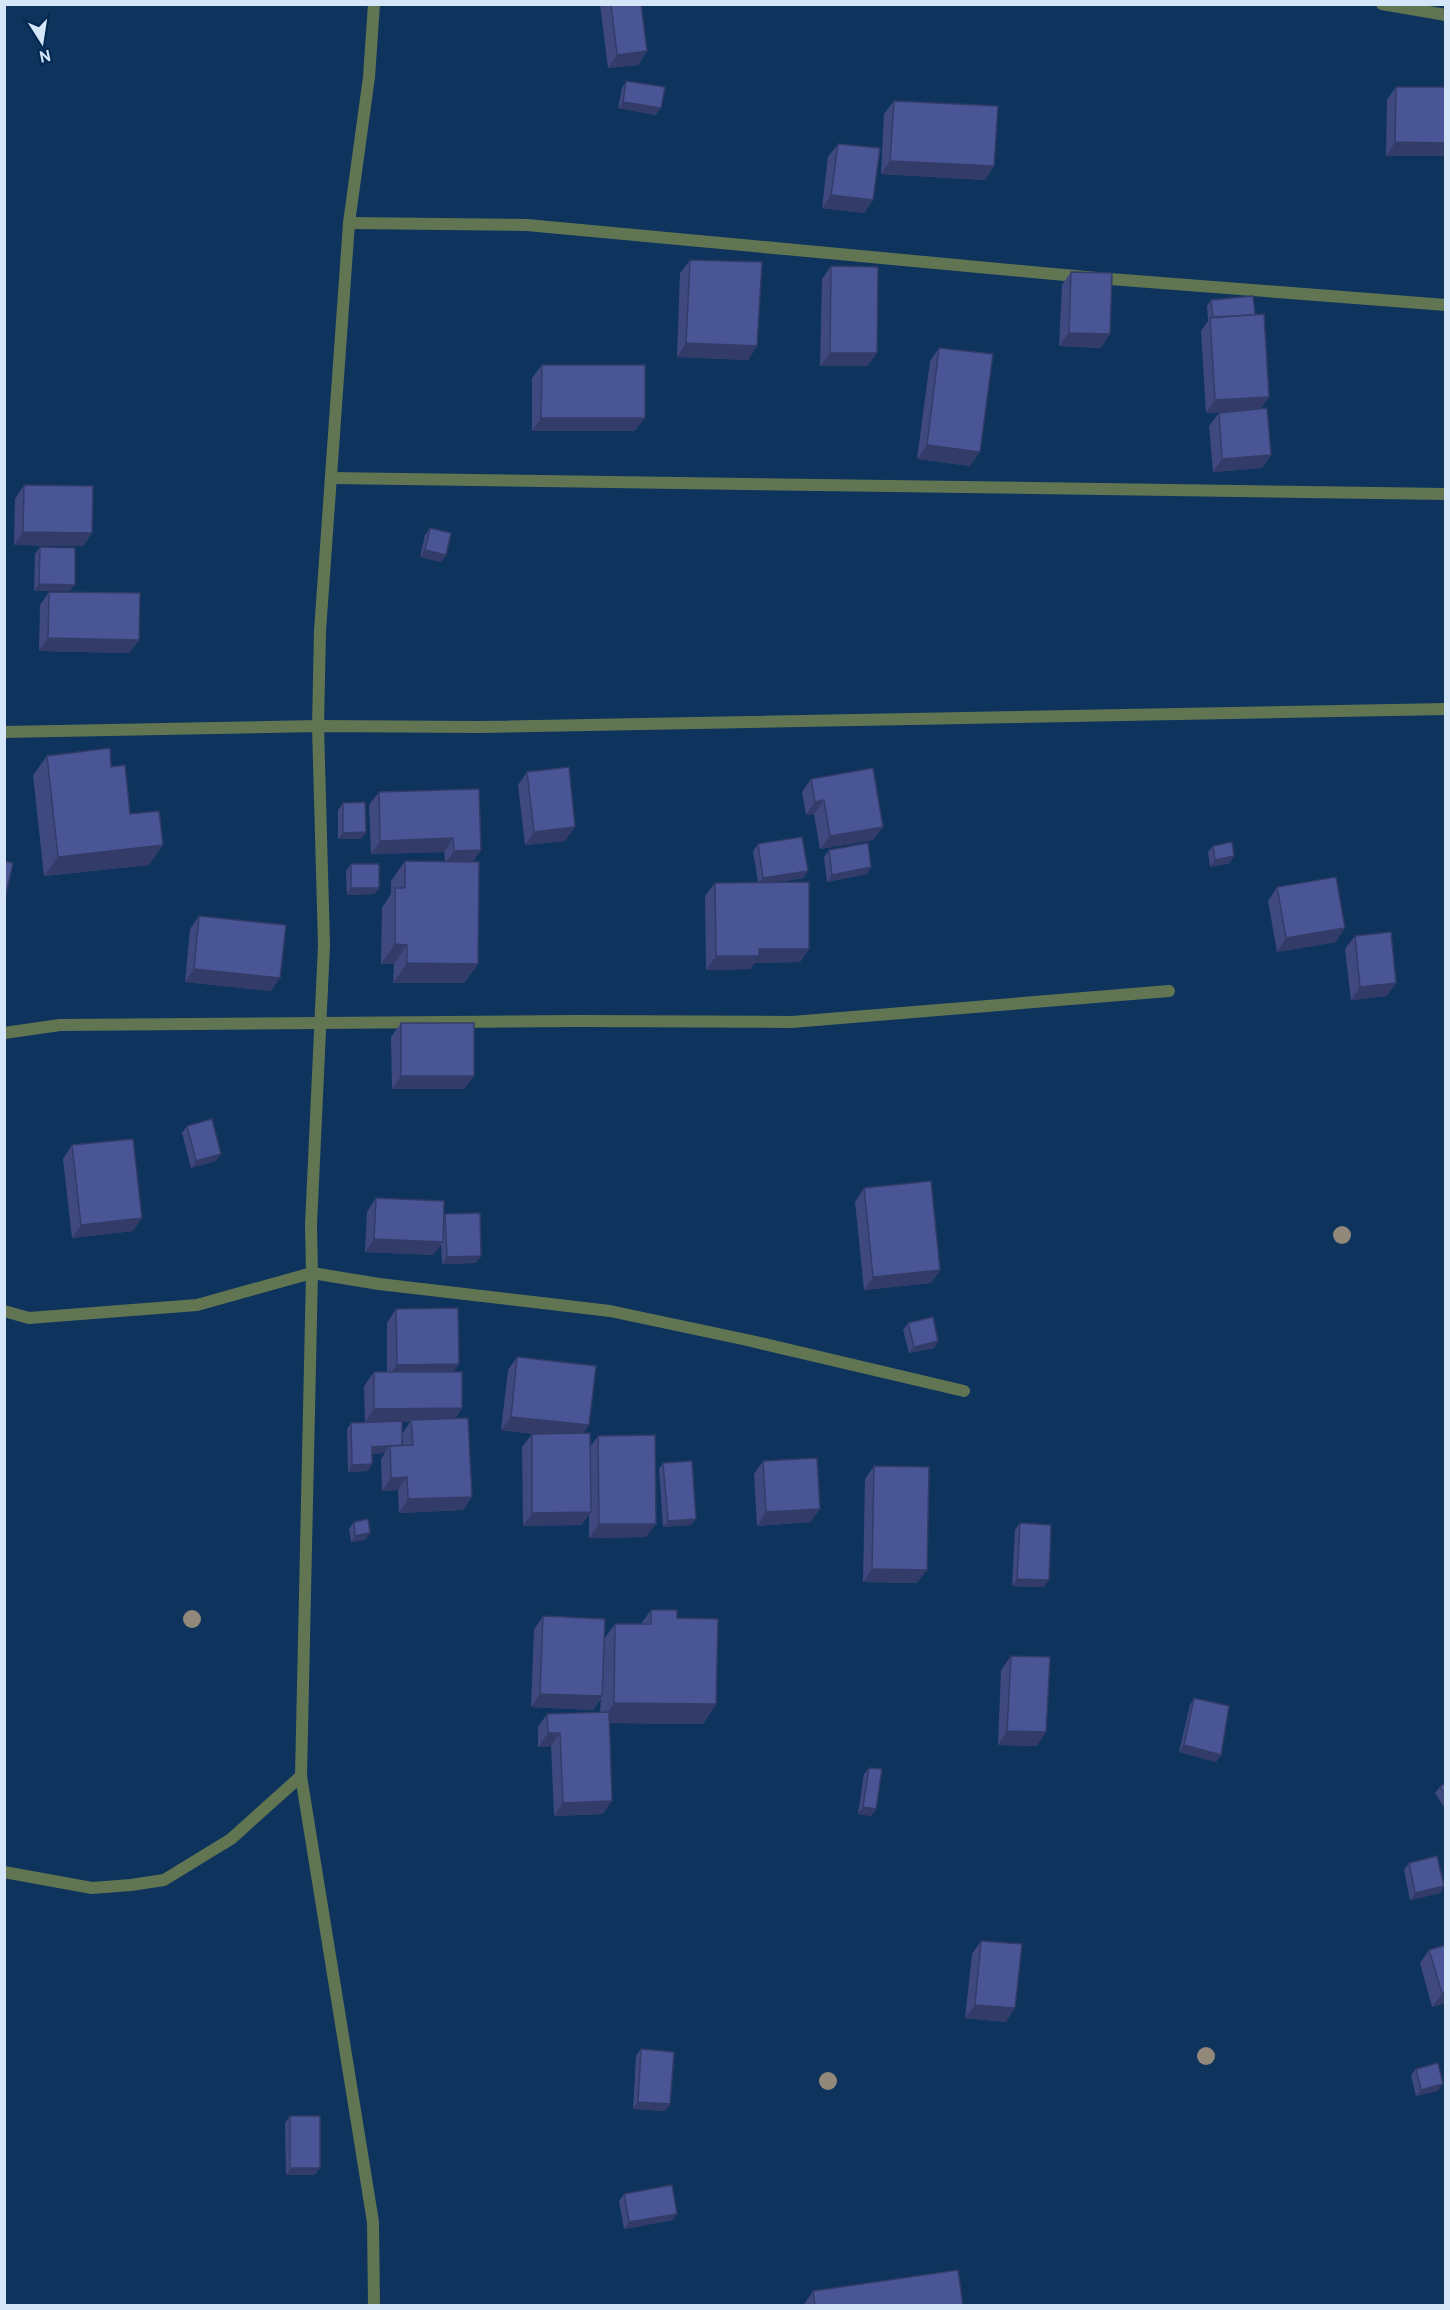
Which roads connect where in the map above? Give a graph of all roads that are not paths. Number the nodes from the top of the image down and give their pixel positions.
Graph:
1 (374, 4) edge
2 (1382, 4) edge
3 (1446, 15) edge
4 (349, 223) junction
5 (1446, 305) edge
6 (331, 478) junction
7 (1446, 495) edge
8 (1446, 709) edge
9 (318, 726) junction
10 (4, 732) edge
11 (1170, 991) dead end
12 (319, 1023) junction
13 (4, 1033) edge
14 (312, 1273) junction
15 (4, 1311) edge
16 (964, 1391) dead end
17 (301, 1776) junction
18 (4, 1872) edge
19 (374, 2306) edge

1 - 4 street
2 - 3 street
4 - 5 street
4 - 6 street
6 - 7 street
6 - 9 street
8 - 9 street
9 - 10 street
9 - 12 street
11 - 12 street
12 - 13 street
12 - 14 street
14 - 15 street
14 - 16 street
14 - 17 street
17 - 18 street
17 - 19 street

